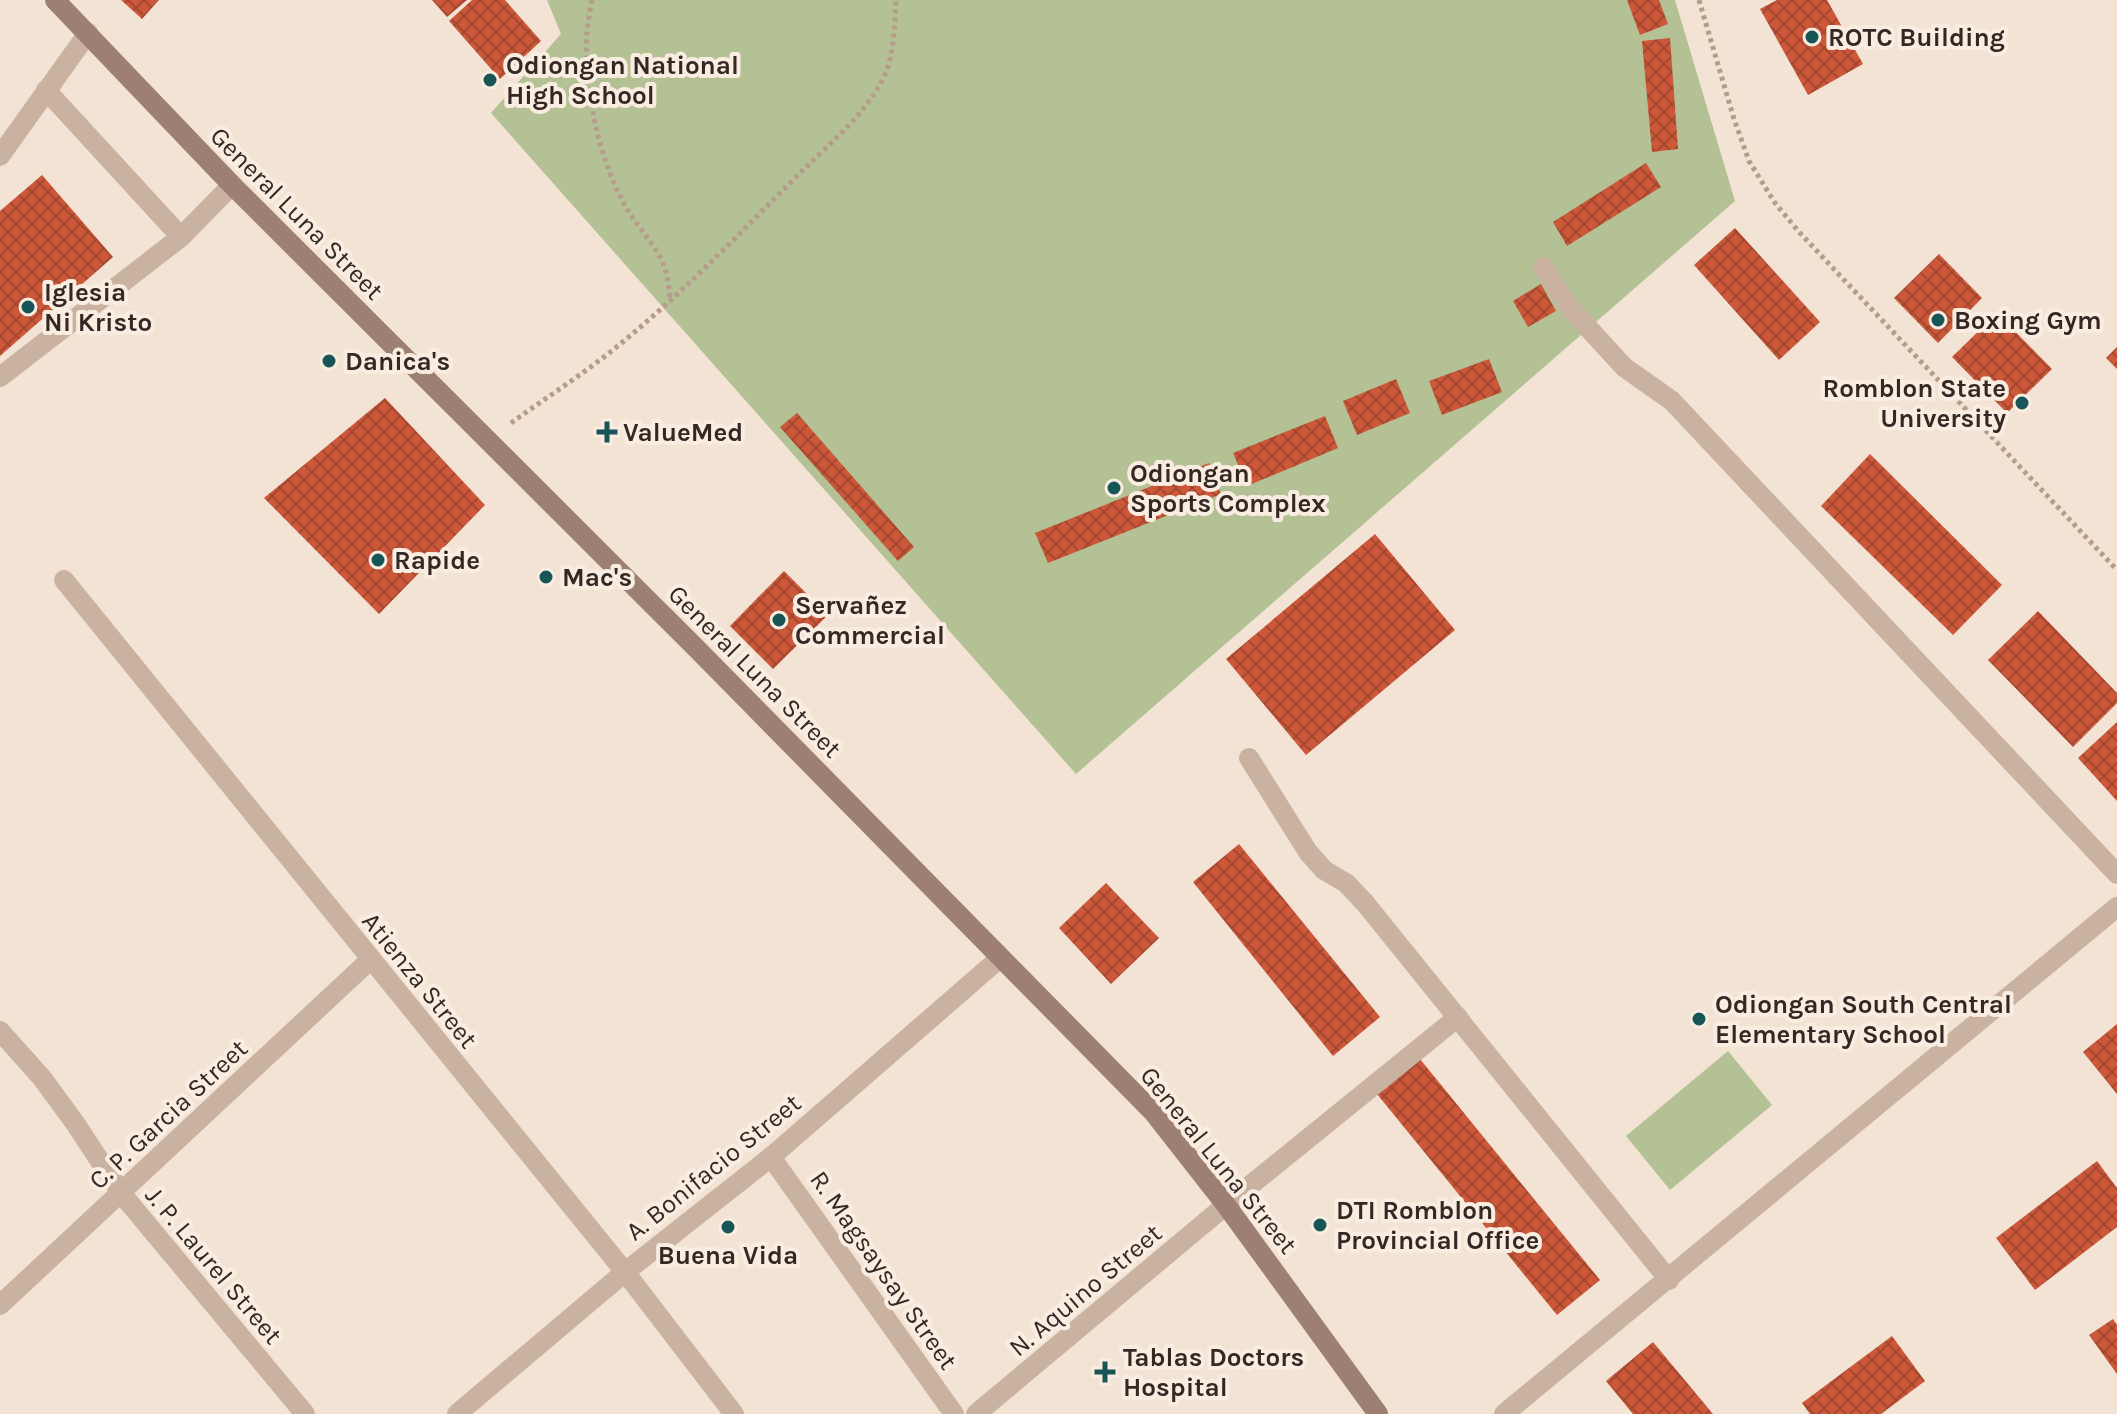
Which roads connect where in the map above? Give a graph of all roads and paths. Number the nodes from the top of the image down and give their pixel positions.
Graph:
1 (55, 0) edge
2 (592, 0) edge
3 (896, 0) edge
4 (1699, 0) edge
5 (88, 33) junction
6 (46, 90) junction
7 (0, 156) edge
8 (232, 185) junction
9 (181, 237) junction
10 (1543, 267) dead end
11 (670, 300) junction
12 (0, 377) edge
13 (487, 440) junction
14 (2117, 570) edge
15 (64, 580) dead end
16 (1249, 758) dead end
17 (2117, 874) edge
18 (2117, 907) edge
19 (1000, 958) junction
20 (370, 960) junction
21 (1458, 1017) junction
22 (0, 1031) edge
23 (771, 1157) junction
24 (121, 1193) junction
25 (1226, 1205) junction
26 (625, 1272) junction
27 (1669, 1280) junction
28 (0, 1305) edge
29 (305, 1414) edge
30 (457, 1414) edge
31 (734, 1414) edge
32 (954, 1414) edge
33 (976, 1414) edge
34 (1378, 1414) edge
35 (1504, 1414) edge

1 - 5 main road, General Luna Street
2 - 11 path
3 - 11 path
4 - 14 path
5 - 6 street
5 - 8 main road, General Luna Street
6 - 7 street
6 - 9 street
8 - 9 street
8 - 13 main road, General Luna Street
9 - 12 street
10 - 17 street
11 - 13 path
13 - 19 main road, General Luna Street
15 - 20 street, Atienza Street
16 - 21 street
18 - 27 street
19 - 23 street, A. Bonifacio Street
19 - 25 main road, General Luna Street
20 - 24 street, C. P. Garcia Street
20 - 26 street, Atienza Street
21 - 25 street, N. Aquino Street
21 - 27 street
22 - 24 street, J. P. Laurel Street
23 - 26 street, A. Bonifacio Street
23 - 32 street, R. Magsaysay Street
24 - 28 street, C. P. Garcia Street
24 - 29 street, J. P. Laurel Street
25 - 33 street, N. Aquino Street
25 - 34 main road, General Luna Street
26 - 30 street, A. Bonifacio Street
26 - 31 street, Atienza Street
27 - 35 street

